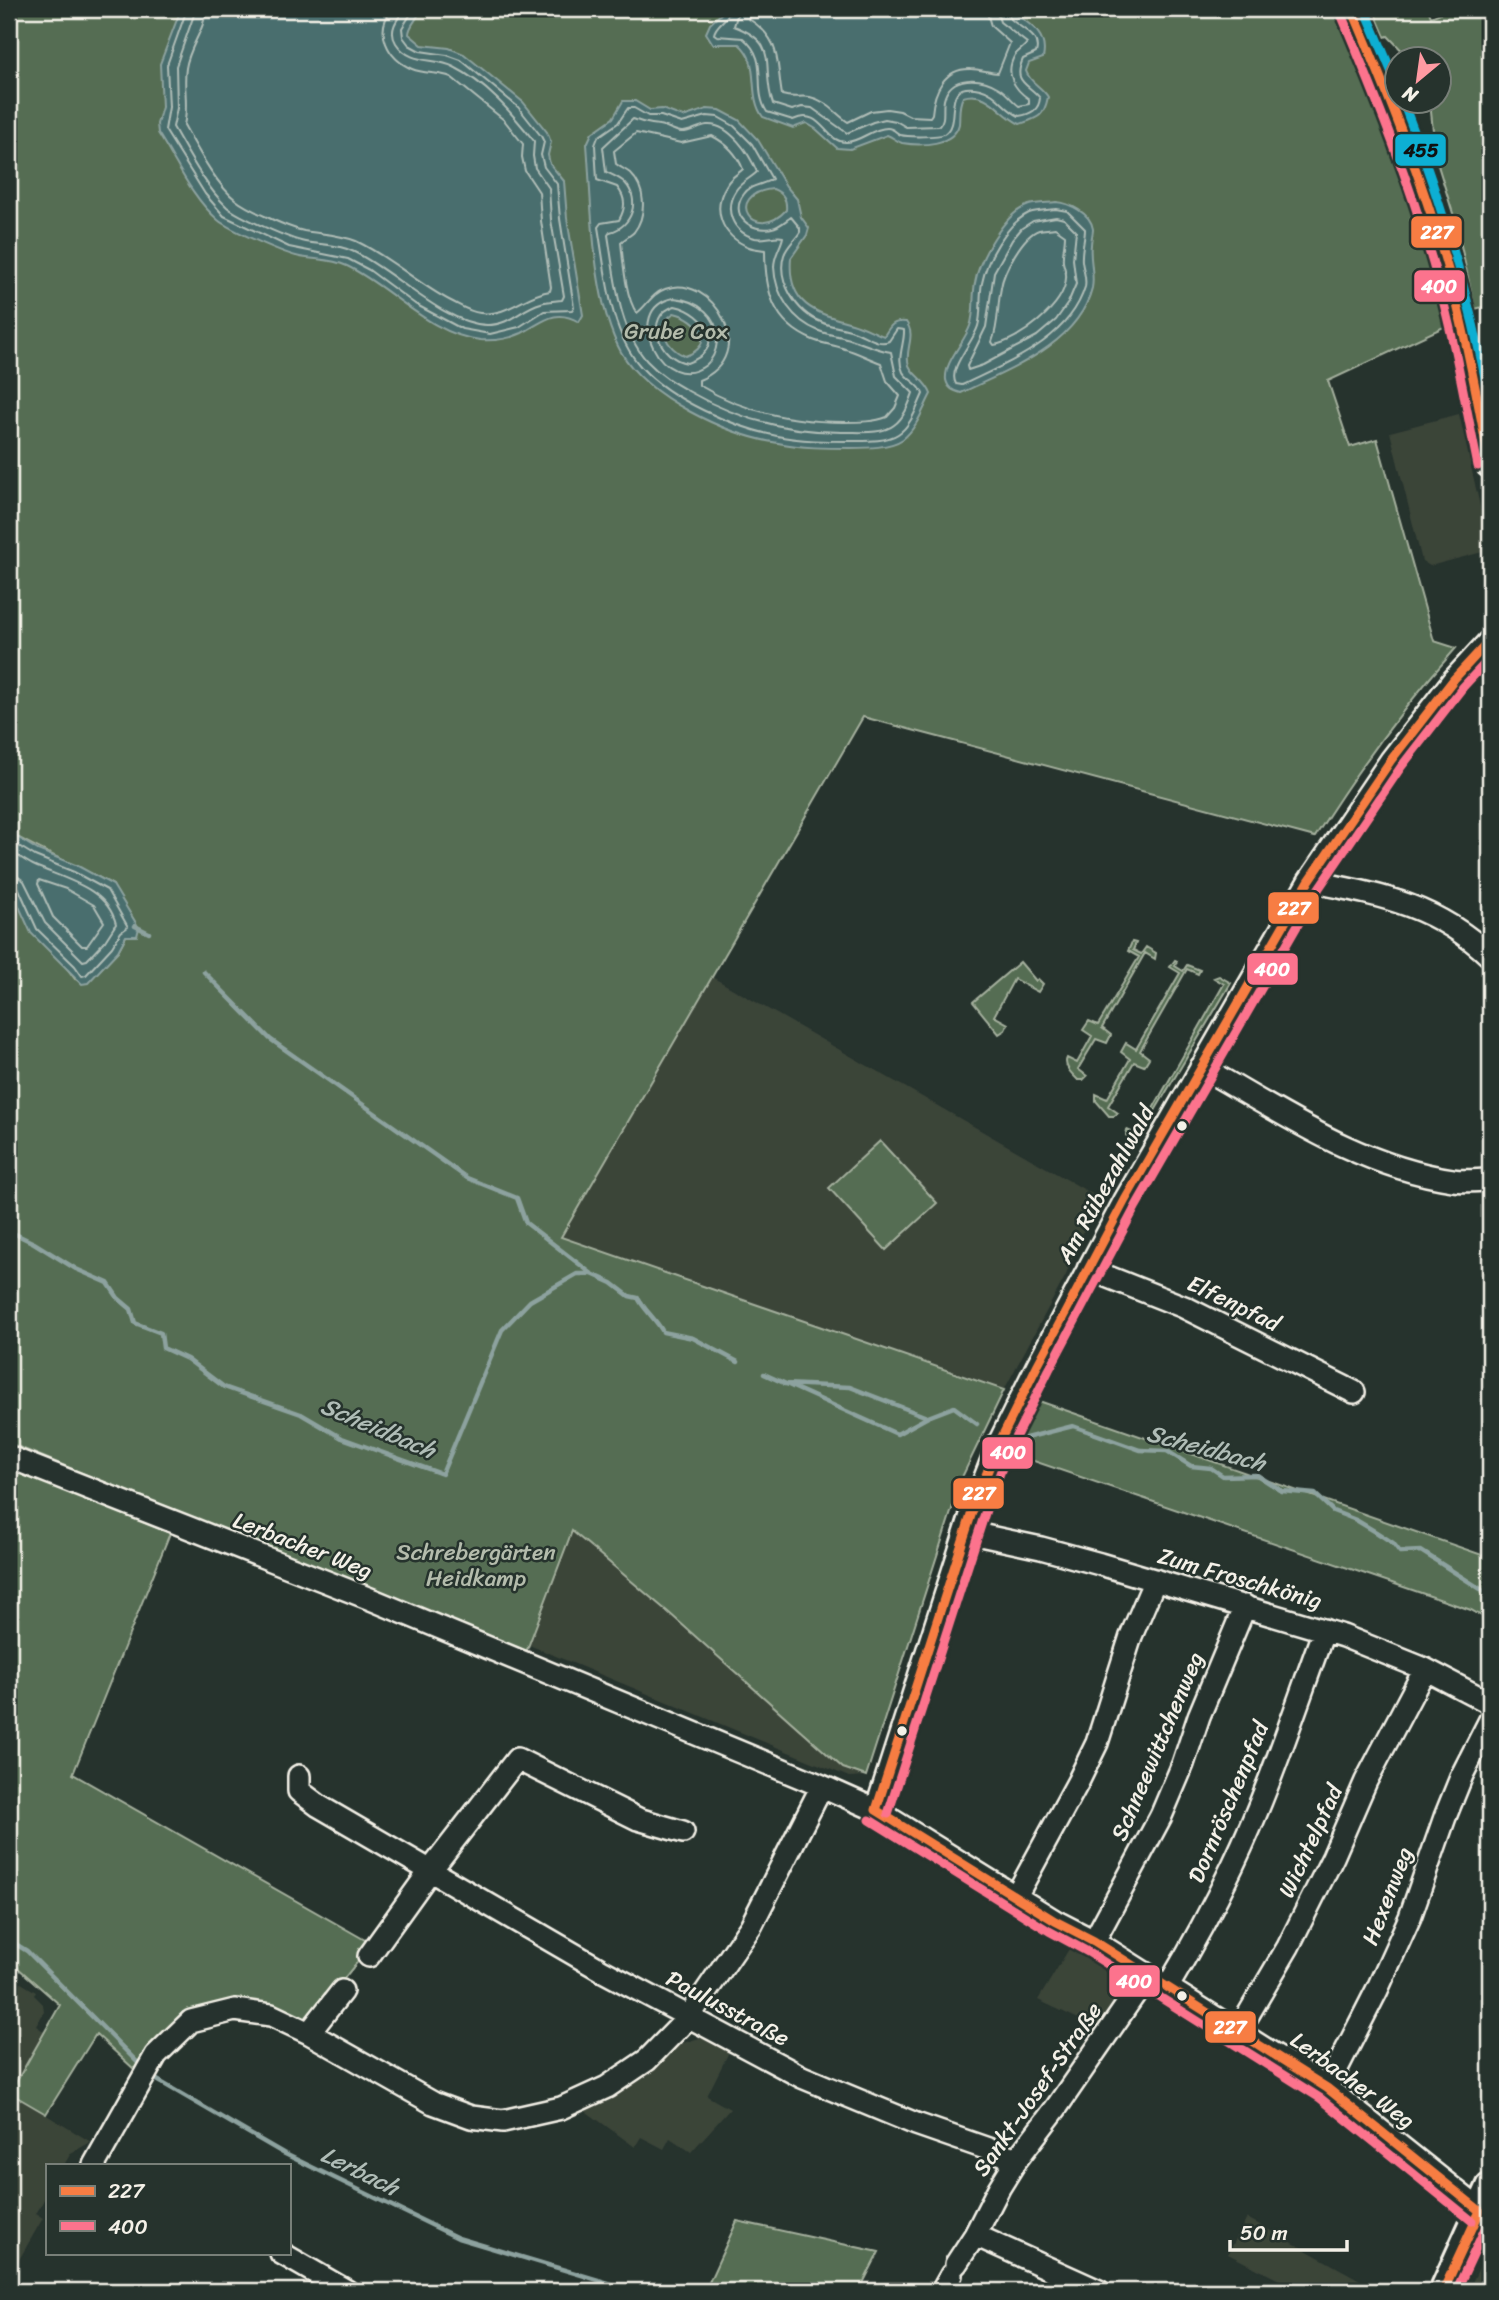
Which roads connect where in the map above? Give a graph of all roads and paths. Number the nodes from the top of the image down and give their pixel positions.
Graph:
1 (1352, 9) edge
2 (1490, 464) edge
3 (1490, 640) edge
4 (1309, 881) junction
5 (1490, 956) edge
6 (1201, 1067) junction
7 (1490, 1180) edge
8 (1088, 1269) junction
9 (1354, 1392) dead end
10 (9, 1457) edge
11 (973, 1534) junction
12 (1155, 1580) junction
13 (1245, 1606) junction
14 (1324, 1630) junction
15 (1425, 1669) junction
16 (1490, 1703) edge
17 (1490, 1720) edge
18 (299, 1776) dead end
19 (822, 1786) junction
20 (876, 1810) junction
21 (683, 1832) dead end
22 (430, 1871) junction
23 (1016, 1896) junction
24 (1094, 1941) junction
25 (369, 1956) dead end
26 (1147, 1976) junction
27 (1167, 1988) junction
28 (342, 1991) dead end
29 (688, 2018) junction
30 (1238, 2032) junction
31 (309, 2034) junction
32 (1327, 2088) junction
33 (1017, 2159) junction
34 (95, 2164) edge
35 (1487, 2205) edge
36 (975, 2235) junction
37 (283, 2254) edge
38 (950, 2277) edge
39 (347, 2291) edge
40 (1099, 2291) edge
41 (1443, 2291) edge

1 - 2 main road
3 - 4 street, Am Rübezahlwald
4 - 5 street
4 - 6 street, Am Rübezahlwald
6 - 7 street
6 - 8 street, Am Rübezahlwald
8 - 9 street, Elfenpfad
8 - 11 street, Am Rübezahlwald
10 - 19 street, Lerbacher Weg
11 - 12 street, Zum Froschkönig
11 - 20 street, Am Rübezahlwald
12 - 13 street, Zum Froschkönig
12 - 23 street
13 - 14 street, Zum Froschkönig
13 - 24 street, Schneewittchenweg
14 - 15 street, Zum Froschkönig
14 - 27 street, Dornröschenpfad
15 - 16 street, Zum Froschkönig
15 - 30 street, Wichtelpfad
17 - 32 street, Hexenweg
18 - 22 street, Paulusstraße
19 - 20 street, Lerbacher Weg
19 - 29 street
20 - 23 street, Lerbacher Weg
21 - 22 street
22 - 25 street
22 - 29 street, Paulusstraße
23 - 24 street, Lerbacher Weg
24 - 26 street, Lerbacher Weg
26 - 27 street, Lerbacher Weg
26 - 33 street, Sankt-Josef-Straße
27 - 30 street, Lerbacher Weg
28 - 31 street
29 - 31 street
29 - 33 street, Paulusstraße
30 - 32 street, Lerbacher Weg
31 - 34 street
32 - 35 street, Lerbacher Weg
33 - 36 street, Sankt-Josef-Straße
35 - 41 main road
36 - 38 street, Sankt-Josef-Straße
36 - 40 street
37 - 39 street

